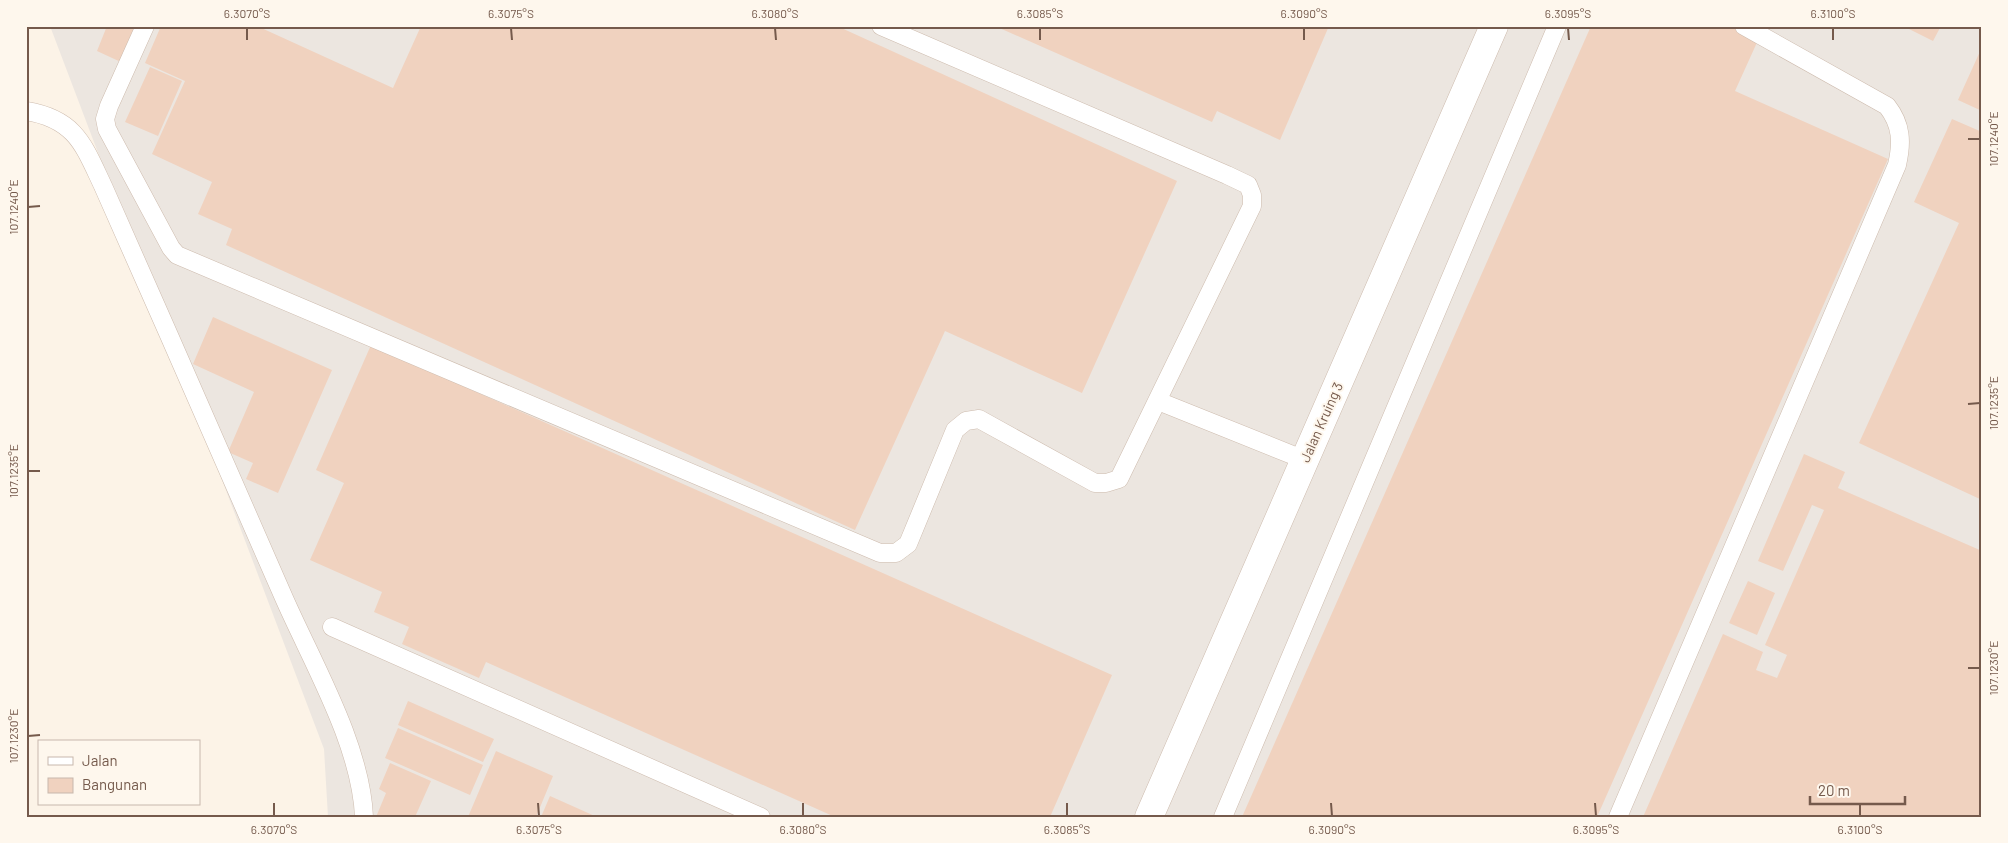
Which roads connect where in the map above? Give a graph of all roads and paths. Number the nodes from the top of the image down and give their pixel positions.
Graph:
1 (144, 26) edge
2 (881, 26) edge
3 (1494, 26) edge
4 (1557, 26) edge
5 (1744, 26) edge
6 (26, 111) edge
7 (1158, 401) junction
8 (1305, 460) junction
9 (332, 627) dead end
10 (364, 817) edge
11 (761, 817) edge
12 (1149, 817) edge
13 (1222, 817) edge
14 (1618, 817) edge

1 - 7 lane
2 - 7 lane
3 - 8 street, Jalan Kruing 3
4 - 13 lane
5 - 14 lane
6 - 10 lane
7 - 8 lane
8 - 12 street, Jalan Kruing 3
9 - 11 lane

